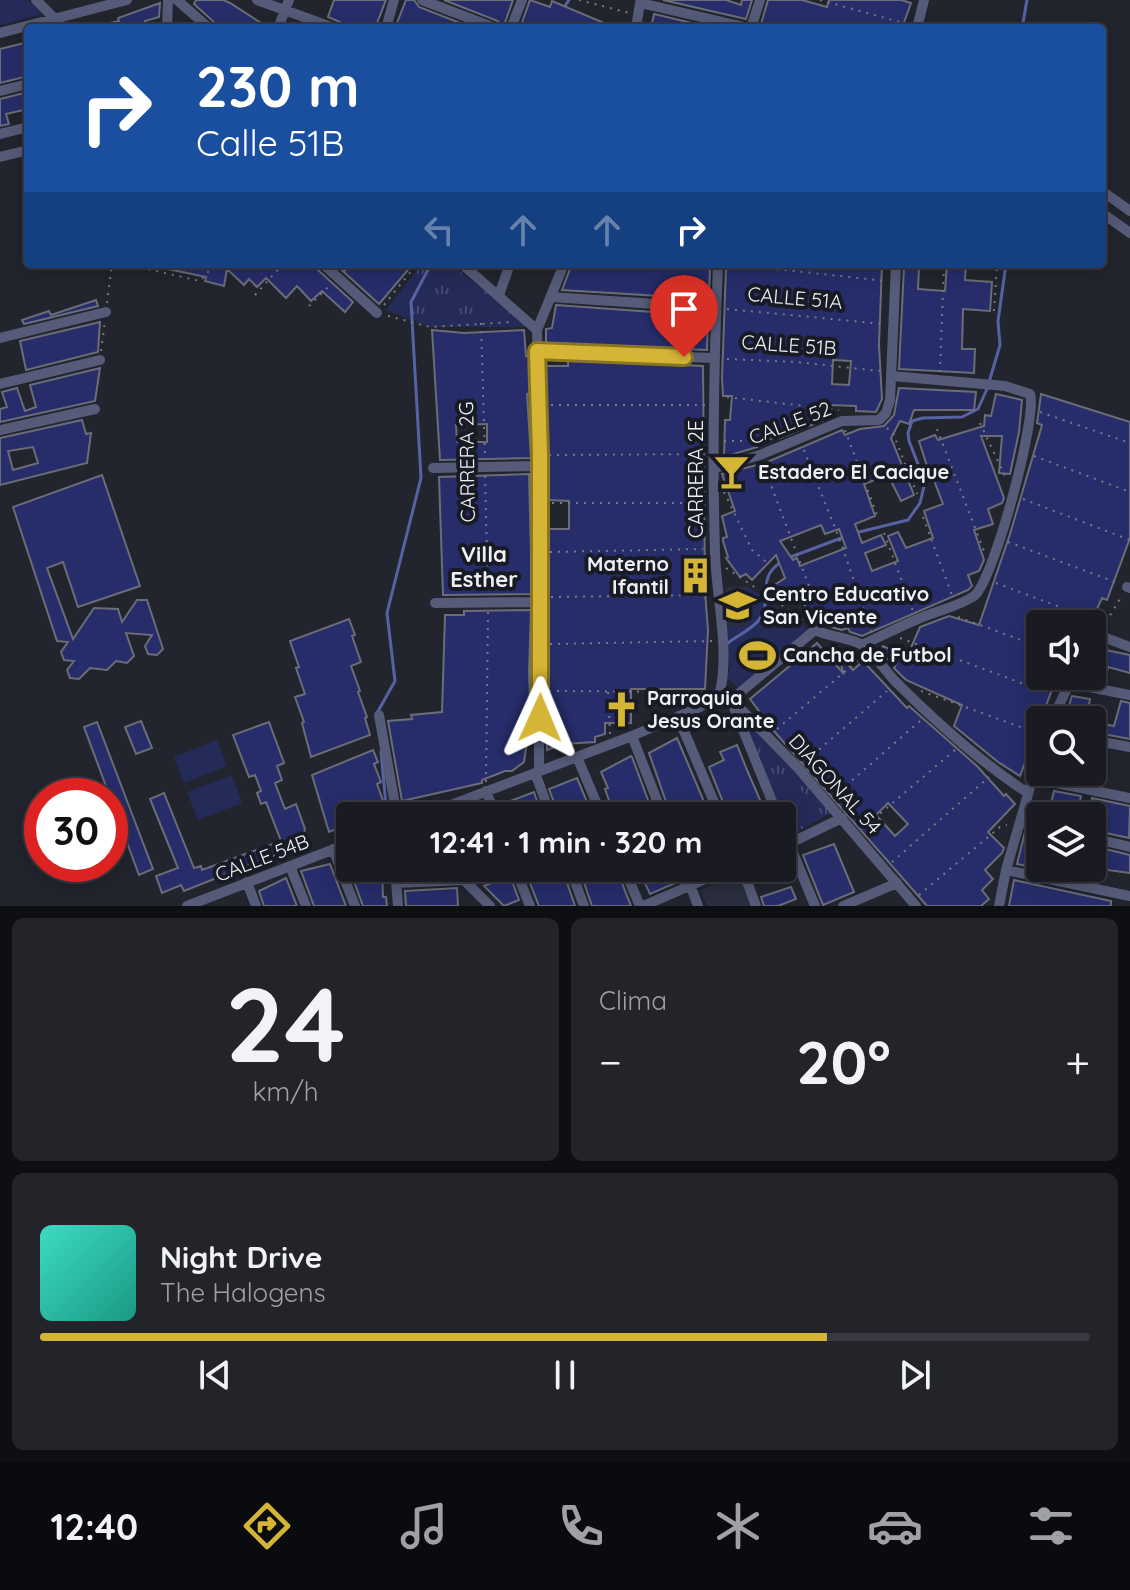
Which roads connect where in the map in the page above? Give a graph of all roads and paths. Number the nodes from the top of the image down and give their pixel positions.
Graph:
1 (36, 0) edge
2 (127, 0) edge
3 (168, 0) edge
4 (177, 0) edge
5 (257, 0) edge
6 (394, 0) edge
7 (422, 0) edge
8 (522, 0) edge
9 (579, 0) edge
10 (760, 0) edge
11 (820, 0) edge
12 (924, 0) edge
13 (109, 2) edge
14 (287, 4) edge
15 (638, 16) junction
16 (55, 19) junction
17 (35, 24) edge
18 (167, 24) edge
19 (204, 24) edge
20 (280, 24) edge
21 (326, 24) edge
22 (387, 24) edge
23 (485, 24) edge
24 (513, 24) edge
25 (637, 24) edge
26 (732, 24) edge
27 (751, 24) edge
28 (903, 24) edge
29 (918, 24) edge
30 (24, 27) edge
31 (0, 33) edge
32 (24, 85) edge
33 (0, 91) edge
34 (24, 128) edge
35 (0, 134) edge
36 (24, 151) edge
37 (0, 157) edge
38 (1106, 194) edge
39 (1130, 211) edge
40 (1106, 216) edge
41 (1130, 233) edge
42 (142, 268) edge
43 (211, 268) edge
44 (279, 268) edge
45 (327, 268) edge
46 (414, 268) edge
47 (467, 268) edge
48 (509, 268) edge
49 (562, 268) edge
50 (718, 268) edge
51 (764, 268) edge
52 (896, 268) edge
53 (944, 268) edge
54 (997, 268) edge
55 (146, 269) joint
56 (895, 282) junction
57 (255, 295) dead end
58 (499, 295) junction
59 (551, 297) junction
60 (716, 308) junction
61 (994, 311) dead end
62 (106, 312) dead end
63 (377, 313) junction
64 (481, 323) junction
65 (893, 325) junction
66 (533, 326) junction
67 (0, 338) edge
68 (537, 351) junction
69 (713, 358) junction
70 (100, 360) dead end
71 (892, 376) junction
72 (940, 381) junction
73 (0, 384) edge
74 (714, 400) junction
75 (539, 406) junction
76 (95, 409) dead end
77 (1031, 409) junction
78 (841, 415) junction
79 (879, 420) junction
80 (980, 423) dead end
81 (937, 429) dead end
82 (0, 430) edge
83 (796, 440) junction
84 (715, 441) junction
85 (1130, 443) edge
86 (1024, 451) junction
87 (715, 454) junction
88 (760, 455) junction
89 (540, 461) junction
90 (485, 466) junction
91 (433, 468) dead end
92 (715, 470) junction
93 (1130, 492) edge
94 (917, 494) dead end
95 (1014, 495) junction
96 (540, 503) junction
97 (715, 503) junction
98 (877, 515) dead end
99 (923, 517) dead end
100 (884, 533) dead end
101 (999, 539) junction
102 (1130, 540) edge
103 (540, 552) junction
104 (715, 555) junction
105 (769, 564) dead end
106 (991, 567) junction
107 (988, 580) junction
108 (756, 588) dead end
109 (1128, 588) edge
110 (717, 595) junction
111 (541, 600) junction
112 (775, 600) dead end
113 (488, 602) junction
114 (435, 603) dead end
115 (955, 604) junction
116 (940, 610) junction
117 (917, 619) junction
118 (815, 630) junction
119 (887, 633) junction
120 (827, 636) junction
121 (874, 640) junction
122 (721, 641) junction
123 (1026, 642) edge
124 (1106, 642) edge
125 (541, 644) junction
126 (1130, 647) edge
127 (865, 649) junction
128 (896, 682) junction
129 (1106, 689) edge
130 (1066, 690) edge
131 (540, 691) junction
132 (608, 691) junction
133 (720, 692) junction
134 (1130, 695) edge
135 (1062, 698) junction
136 (731, 700) junction
137 (1058, 706) edge
138 (930, 712) junction
139 (379, 715) dead end
140 (678, 717) junction
141 (1026, 729) edge
142 (632, 736) junction
143 (768, 736) junction
144 (1106, 743) edge
145 (611, 744) junction
146 (962, 744) junction
147 (1130, 747) edge
148 (577, 757) junction
149 (798, 768) junction
150 (537, 772) junction
151 (995, 772) junction
152 (1030, 786) edge
153 (1071, 786) edge
154 (486, 791) junction
155 (1028, 793) junction
156 (1130, 798) edge
157 (395, 802) edge
158 (458, 802) edge
159 (490, 802) edge
160 (547, 802) edge
161 (596, 802) edge
162 (658, 802) edge
163 (714, 802) edge
164 (772, 802) edge
165 (827, 802) junction
166 (842, 818) junction
167 (1020, 822) junction
168 (1026, 824) edge
169 (856, 834) junction
170 (796, 840) edge
171 (1106, 841) edge
172 (1130, 847) edge
173 (336, 848) edge
174 (333, 849) junction
175 (290, 866) junction
176 (796, 866) edge
177 (885, 868) junction
178 (1006, 870) junction
179 (247, 882) junction
180 (403, 882) edge
181 (464, 882) edge
182 (521, 882) edge
183 (575, 882) edge
184 (630, 882) edge
185 (689, 882) edge
186 (697, 882) edge
187 (747, 882) edge
188 (396, 883) joint
189 (897, 883) junction
190 (690, 885) junction
191 (1130, 896) edge
192 (208, 902) edge
193 (914, 904) edge
194 (187, 906) edge
195 (256, 906) edge
196 (306, 906) edge
197 (355, 906) edge
198 (398, 906) edge
199 (490, 906) edge
200 (530, 906) edge
201 (584, 906) edge
202 (641, 906) edge
203 (698, 906) edge
204 (756, 906) edge
205 (815, 906) edge
206 (843, 906) edge
207 (999, 906) edge

1 - 16 street
2 - 13 street
3 - 18 street
4 - 19 street
5 - 14 street
6 - 22 street
7 - 23 street
8 - 24 street
9 - 15 path
10 - 27 street
11 - 28 path
12 - 29 street
13 - 16 street
14 - 20 street
14 - 21 street
15 - 25 street
15 - 26 street
16 - 17 street
30 - 31 street
32 - 33 street
34 - 35 street
36 - 37 street
38 - 39 street
40 - 41 street
42 - 55 path
43 - 55 path
44 - 57 path
45 - 63 street
46 - 63 path
47 - 58 street
48 - 58 street
49 - 59 street
50 - 60 street, CARRERA 2E
51 - 56 path
52 - 56 street
53 - 72 path
54 - 61 path
56 - 65 street
58 - 66 street
59 - 60 street
59 - 66 street
60 - 65 path, CALLE 51A
60 - 69 street, CARRERA 2E
62 - 67 street
63 - 64 path
64 - 66 path
64 - 90 path, CARRERA 2G
65 - 71 street
66 - 68 street
68 - 69 street, CALLE 51B
68 - 75 street
69 - 71 path, CALLE 51B
69 - 74 street, CARRERA 2E
70 - 73 street
71 - 72 street
71 - 79 street
72 - 77 street
74 - 75 path
74 - 78 path
74 - 84 street, CARRERA 2E
75 - 89 street
76 - 82 street
77 - 85 path
77 - 86 street
78 - 79 street, CALLE 52
78 - 83 street, CALLE 52
78 - 98 path
79 - 94 path
80 - 95 path
81 - 106 path
83 - 84 path
83 - 88 street, CALLE 52
83 - 121 path
84 - 87 street, CARRERA 2E
86 - 93 path
86 - 95 street
87 - 89 path
87 - 92 street, CARRERA 2E
88 - 92 street, CALLE 52
88 - 120 path
89 - 90 street
89 - 96 street
90 - 91 street
90 - 113 path, CARRERA 2G
92 - 97 street, CARRERA 2E
92 - 105 path
95 - 101 street
95 - 102 path
96 - 97 path
96 - 103 street
97 - 104 street, CARRERA 2E
99 - 115 path
100 - 117 path
101 - 106 street
101 - 109 path
103 - 104 path
103 - 111 street
104 - 108 path
104 - 110 street, CARRERA 2E
106 - 107 street
107 - 109 path
107 - 115 street
110 - 111 path
110 - 122 street, CARRERA 2E
111 - 113 street
111 - 125 street
112 - 118 path
113 - 114 street
113 - 154 path, CARRERA 2G
115 - 116 street
116 - 117 street
116 - 123 path
117 - 119 street
118 - 120 street
118 - 136 street
119 - 121 street
119 - 135 path
120 - 127 street
121 - 127 street
122 - 125 path
122 - 133 street, CARRERA 2E
124 - 126 street
125 - 131 street
127 - 128 street
127 - 143 path
128 - 138 street
128 - 141 path
128 - 149 path
129 - 134 street
130 - 135 street
131 - 132 path
131 - 150 street
132 - 133 path
132 - 145 path
133 - 136 street, DIAGONAL 54
133 - 140 street
135 - 137 street
136 - 143 street, DIAGONAL 54
136 - 164 street
138 - 146 street
138 - 165 path
139 - 157 street
140 - 142 street
140 - 163 street
142 - 145 street
142 - 162 street
143 - 149 street, DIAGONAL 54
144 - 147 street
145 - 148 street
146 - 151 street
146 - 169 path
148 - 150 street
148 - 161 street
149 - 165 street, DIAGONAL 54
150 - 154 street
150 - 160 street
151 - 155 street
151 - 177 path
152 - 155 street
153 - 156 street
154 - 158 street
154 - 159 street
155 - 167 street
165 - 166 street, DIAGONAL 54
166 - 169 street, DIAGONAL 54
166 - 170 street
167 - 168 street
167 - 178 street
167 - 193 path
169 - 177 street, DIAGONAL 54
171 - 172 street
173 - 174 street, CALLE 54B
174 - 175 street, CALLE 54B
174 - 197 street
175 - 179 street, CALLE 54B
175 - 196 street
176 - 205 street
177 - 189 street, DIAGONAL 54
178 - 191 street
178 - 207 street
179 - 192 street, CALLE 54B
179 - 195 street
180 - 188 street
181 - 199 street
182 - 200 street
183 - 201 street
184 - 202 street
185 - 190 street
186 - 190 street
187 - 204 street
188 - 198 street
189 - 193 street, DIAGONAL 54
189 - 206 street
190 - 202 street
190 - 203 street
192 - 194 street, CALLE 54B

